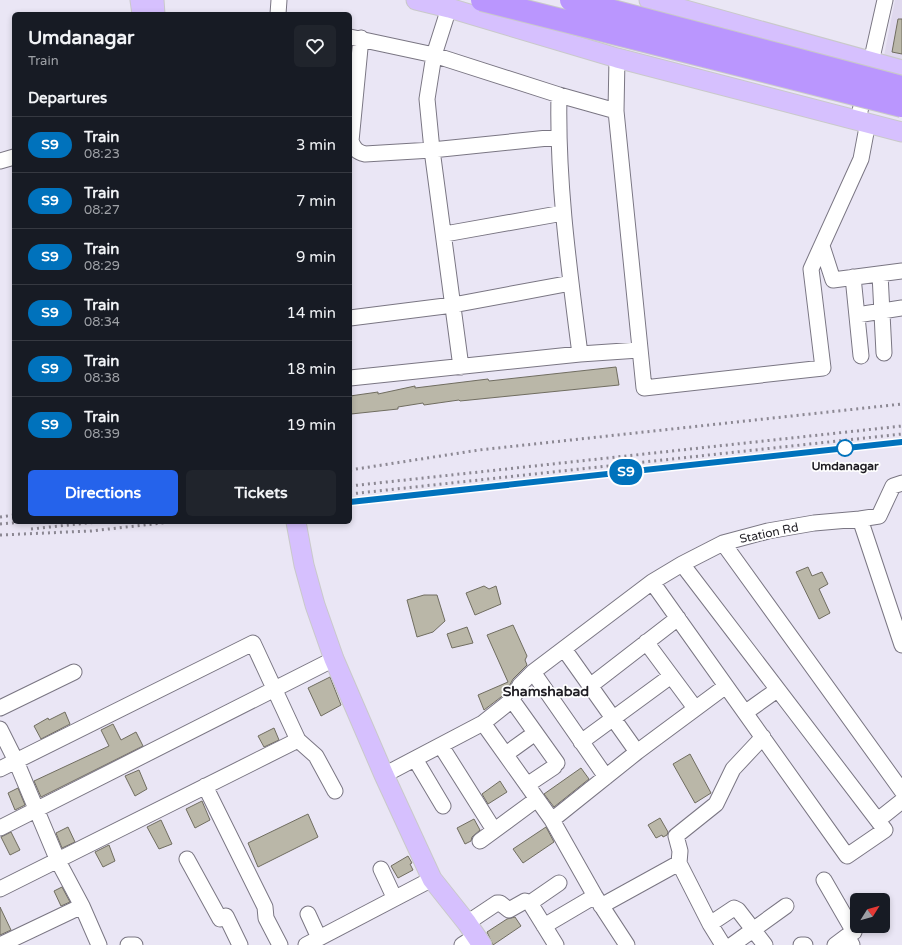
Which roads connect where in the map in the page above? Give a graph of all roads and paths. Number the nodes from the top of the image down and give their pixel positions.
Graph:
1 (140, 0) edge
2 (154, 0) edge
3 (279, 0) edge
4 (416, 0) edge
5 (482, 0) edge
6 (571, 0) edge
7 (649, 0) edge
8 (884, 0) edge
9 (449, 8) junction
10 (142, 12) edge
11 (155, 12) edge
12 (278, 12) edge
13 (356, 37) edge
14 (434, 55) junction
15 (617, 58) junction
16 (870, 62) junction
17 (902, 70) edge
18 (902, 87) edge
19 (560, 95) junction
20 (902, 106) edge
21 (616, 111) junction
22 (352, 120) edge
23 (863, 121) junction
24 (902, 132) edge
25 (558, 137) junction
26 (352, 144) edge
27 (432, 150) junction
28 (12, 158) edge
29 (0, 161) edge
30 (563, 213) junction
31 (445, 234) junction
32 (822, 246) junction
33 (902, 271) edge
34 (880, 274) junction
35 (853, 278) junction
36 (571, 283) junction
37 (454, 305) junction
38 (902, 308) edge
39 (882, 311) junction
40 (857, 314) junction
41 (352, 318) edge
42 (639, 350) junction
43 (884, 353) dead end
44 (580, 354) junction
45 (861, 356) dead end
46 (462, 367) junction
47 (352, 378) edge
48 (902, 482) edge
49 (860, 519) junction
50 (296, 524) edge
51 (723, 543) junction
52 (682, 564) junction
53 (652, 582) junction
54 (678, 618) junction
55 (646, 642) junction
56 (902, 645) edge
57 (564, 649) junction
58 (334, 659) junction
59 (74, 672) dead end
60 (532, 672) junction
61 (671, 676) junction
62 (590, 686) junction
63 (726, 686) junction
64 (275, 690) junction
65 (777, 690) junction
66 (512, 700) junction
67 (0, 708) edge
68 (695, 708) junction
69 (746, 712) junction
70 (613, 718) junction
71 (483, 723) junction
72 (0, 729) edge
73 (531, 736) dead end
74 (763, 737) junction
75 (298, 740) junction
76 (581, 742) junction
77 (441, 746) junction
78 (637, 752) junction
79 (506, 754) junction
80 (415, 759) junction
81 (16, 761) junction
82 (0, 769) edge
83 (384, 776) junction
84 (606, 778) junction
85 (527, 785) junction
86 (205, 786) junction
87 (335, 790) dead end
88 (902, 791) edge
89 (537, 799) junction
90 (902, 801) edge
91 (443, 806) dead end
92 (37, 810) junction
93 (552, 820) junction
94 (878, 820) junction
95 (0, 828) edge
96 (494, 830) junction
97 (480, 841) dead end
98 (187, 860) dead end
99 (58, 861) junction
100 (679, 862) junction
101 (381, 869) dead end
102 (432, 879) junction
103 (824, 880) dead end
104 (559, 883) dead end
105 (0, 889) edge
106 (394, 897) junction
107 (598, 901) junction
108 (530, 903) junction
109 (82, 906) junction
110 (786, 906) dead end
111 (308, 914) dead end
112 (710, 924) junction
113 (544, 926) junction
114 (753, 929) junction
115 (472, 937) edge
116 (313, 942) edge
117 (845, 942) edge
118 (0, 945) edge
119 (100, 945) edge
120 (128, 945) edge
121 (135, 945) edge
122 (240, 945) edge
123 (280, 945) edge
124 (556, 945) edge
125 (628, 945) edge
126 (723, 945) edge
127 (732, 945) edge
128 (765, 945) edge
129 (801, 945) edge
130 (805, 945) edge

1 - 10 main road
2 - 11 main road
3 - 12 street
4 - 9 main road
5 - 20 highway, bridge
6 - 18 highway, bridge
7 - 16 main road
8 - 16 street
9 - 14 street
9 - 15 main road
13 - 14 street
13 - 22 street
14 - 19 street
14 - 27 street
15 - 21 street
15 - 23 main road
16 - 17 main road
16 - 23 street
19 - 21 street
19 - 25 street
21 - 42 street
23 - 24 main road
23 - 32 street
25 - 27 street
25 - 30 street
26 - 27 street
27 - 31 street
28 - 29 street
30 - 31 street
30 - 36 street
31 - 37 street
32 - 35 street
32 - 42 street
33 - 34 street
34 - 35 street
34 - 39 street
35 - 40 street
36 - 37 street
36 - 44 street
37 - 41 street
37 - 46 street
38 - 39 street
39 - 40 street
39 - 43 street
40 - 45 street
42 - 44 street
44 - 46 street
46 - 47 street
48 - 49 street, Station Rd
49 - 51 street, Station Rd
49 - 56 street
50 - 58 main road
51 - 52 street, Station Rd
51 - 88 street
52 - 53 street, Station Rd
52 - 65 street
53 - 54 street
53 - 57 street, Station Rd
54 - 55 street
54 - 63 street
55 - 61 street
55 - 62 street
57 - 60 street, Station Rd
57 - 62 street
58 - 64 street
58 - 83 main road
59 - 67 street
60 - 66 street, Station Rd
60 - 76 street
61 - 68 street
61 - 70 street
62 - 70 street
63 - 68 street
63 - 69 street
64 - 75 street
64 - 81 street
64 - 92 street
65 - 69 street
65 - 94 street
66 - 71 street
66 - 85 street
68 - 78 street
69 - 74 street
70 - 76 street
70 - 78 street
71 - 77 street
71 - 79 street
72 - 81 street
73 - 79 street
74 - 94 street
74 - 100 street
75 - 86 street
75 - 87 street
76 - 84 street
77 - 80 street
77 - 96 street
78 - 84 street
79 - 85 street
80 - 83 street
80 - 91 street
81 - 82 street
81 - 92 street
83 - 102 main road
84 - 93 street
85 - 89 street
86 - 99 street
86 - 123 street
89 - 93 street
89 - 96 street
90 - 94 street
92 - 95 street
92 - 99 street
93 - 107 street
96 - 97 street
98 - 122 street
99 - 105 street
99 - 109 street
100 - 107 street
100 - 112 street
101 - 106 street
102 - 106 street
102 - 115 main road
103 - 117 street
104 - 108 street
106 - 116 street
107 - 113 street
107 - 125 street
108 - 113 street
108 - 115 street
109 - 118 street
109 - 119 street
110 - 114 street
111 - 116 street
112 - 114 street
112 - 126 street
113 - 124 street
114 - 127 street
114 - 128 street
120 - 121 street
129 - 130 street

